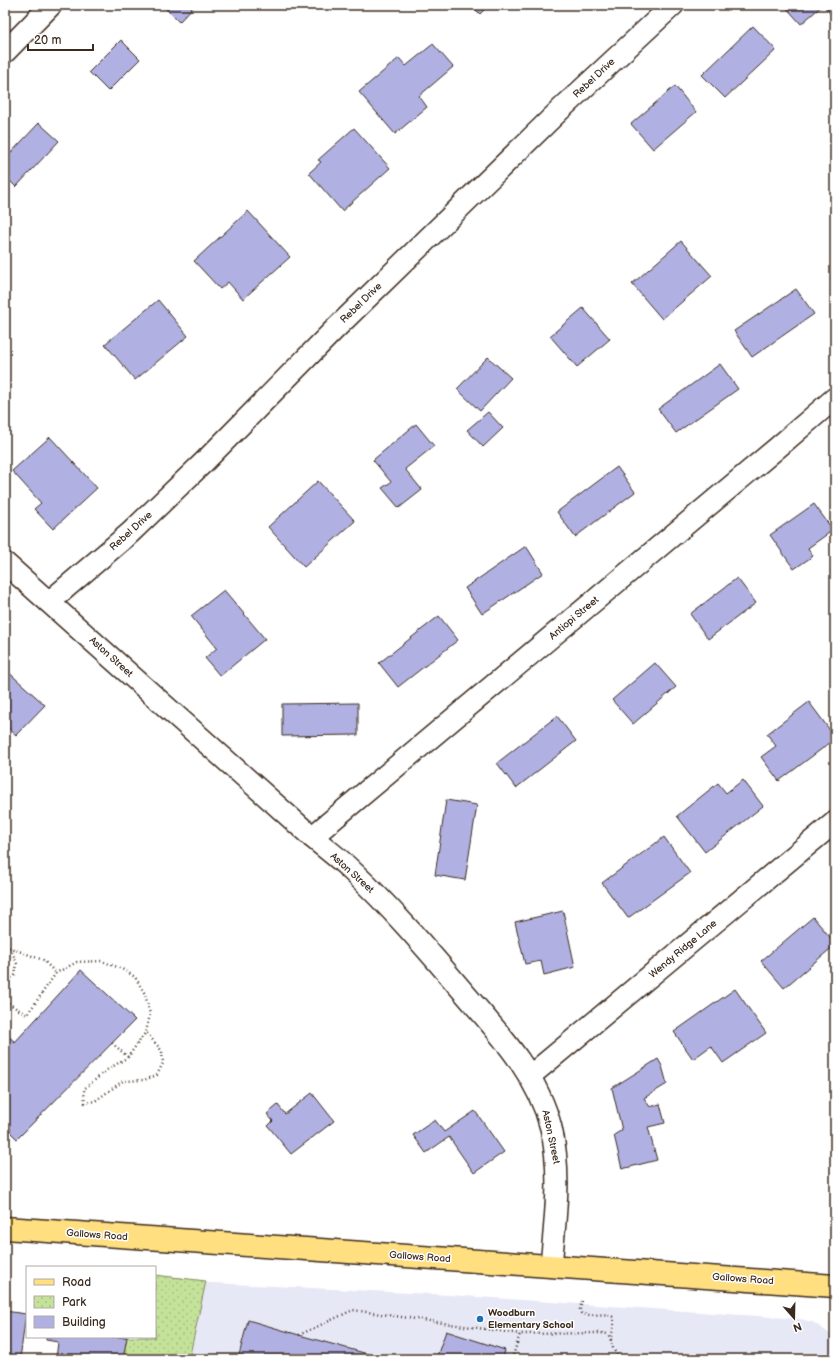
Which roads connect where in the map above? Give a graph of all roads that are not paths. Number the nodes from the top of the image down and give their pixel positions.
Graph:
1 (51, 5) edge
2 (674, 5) edge
3 (5, 52) edge
4 (835, 398) edge
5 (5, 563) edge
6 (49, 602) junction
7 (835, 822) edge
8 (312, 837) junction
9 (530, 1076) junction
10 (5, 1228) edge
11 (551, 1266) junction
12 (835, 1286) edge

1 - 3 street
2 - 6 street, Rebel Drive
4 - 8 street, Antiopi Street
5 - 6 street, Aston Street
6 - 8 street, Aston Street
7 - 9 street, Wendy Ridge Lane
8 - 9 street, Aston Street
9 - 11 street, Aston Street
10 - 11 main road, Gallows Road
11 - 12 main road, Gallows Road

